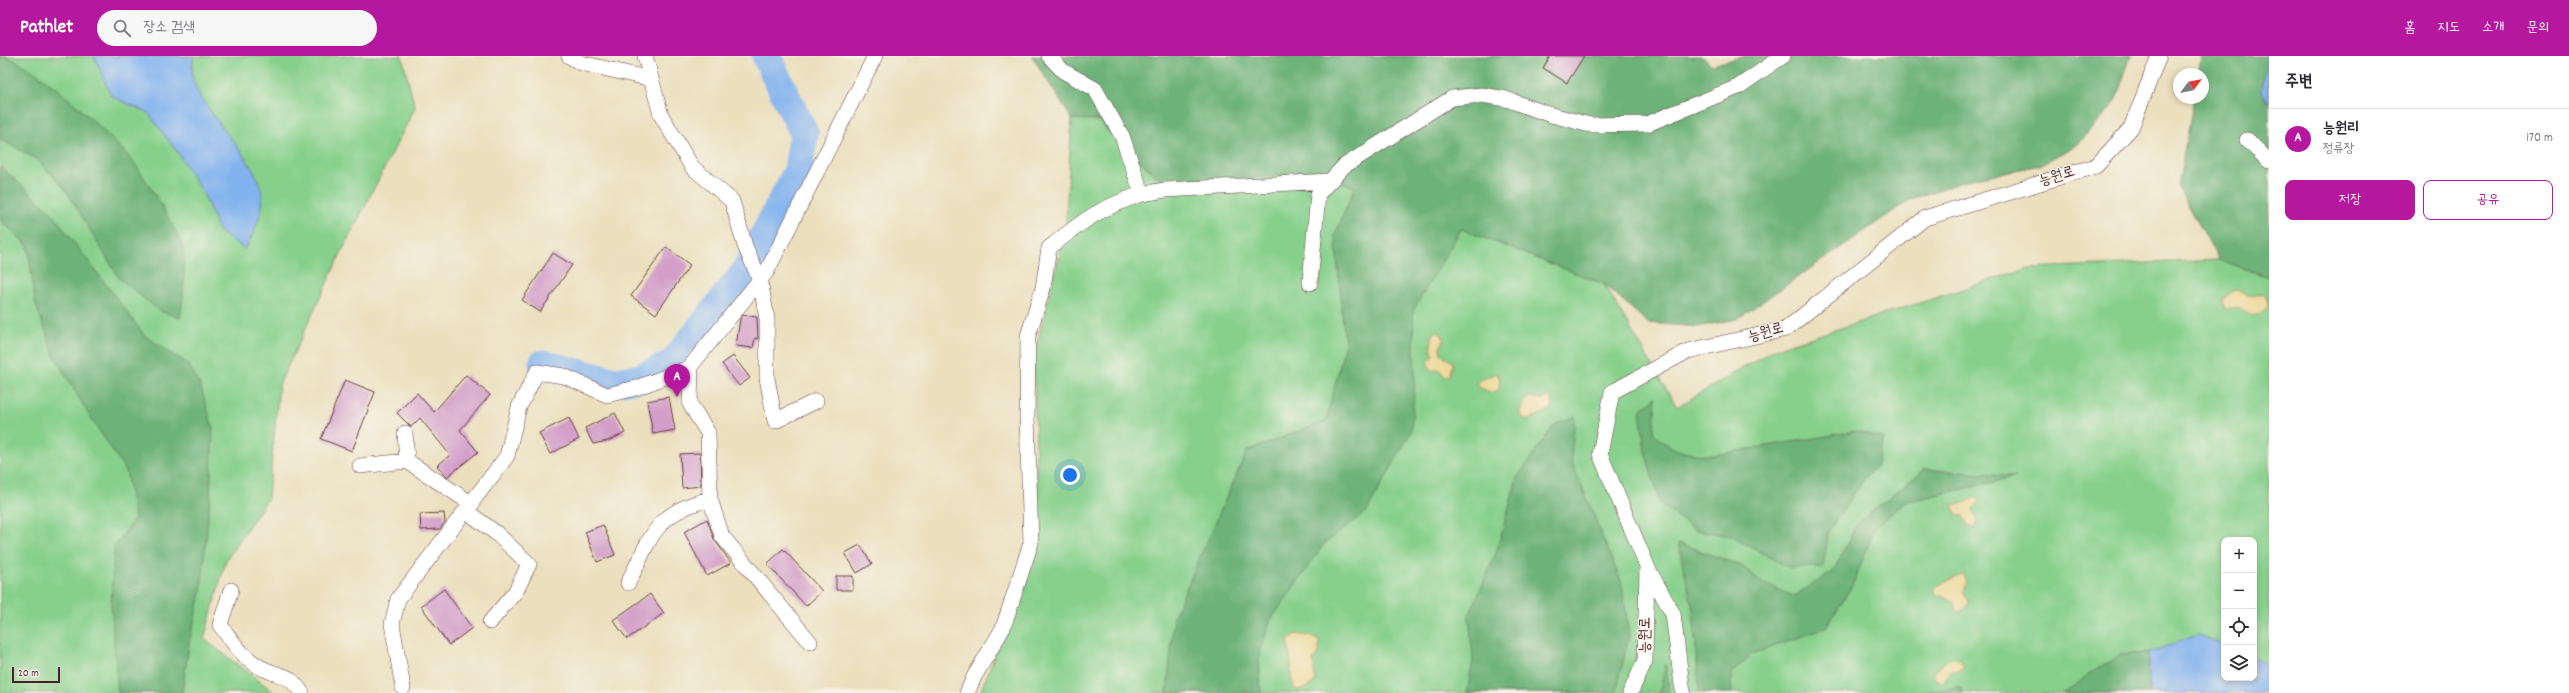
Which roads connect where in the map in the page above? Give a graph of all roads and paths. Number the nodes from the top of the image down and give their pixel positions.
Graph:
1 (569, 56) edge
2 (645, 56) edge
3 (875, 56) edge
4 (1049, 56) edge
5 (1783, 56) edge
6 (2159, 56) edge
7 (651, 79) junction
8 (2247, 140) dead end
9 (2269, 161) edge
10 (1330, 181) junction
11 (1142, 194) junction
12 (760, 280) junction
13 (1310, 283) dead end
14 (691, 366) junction
15 (816, 401) dead end
16 (406, 433) dead end
17 (407, 461) junction
18 (360, 466) dead end
19 (710, 499) junction
20 (469, 507) junction
21 (1646, 566) junction
22 (628, 583) dead end
23 (231, 590) dead end
24 (490, 622) dead end
25 (810, 642) dead end
26 (403, 688) dead end
27 (302, 693) edge
28 (967, 693) edge
29 (1630, 693) edge
30 (1683, 693) edge

1 - 7 street
2 - 7 street
3 - 12 street
4 - 11 street
5 - 10 street
6 - 21 street, 능원로
7 - 12 street
8 - 9 street
10 - 11 street
10 - 13 street
11 - 28 street
12 - 14 street
12 - 15 street
14 - 19 street
14 - 20 street
16 - 17 street
17 - 18 street
17 - 20 street
19 - 22 street
19 - 25 street
20 - 24 street
20 - 26 street
21 - 29 street, 능원로
21 - 30 street
23 - 27 street

